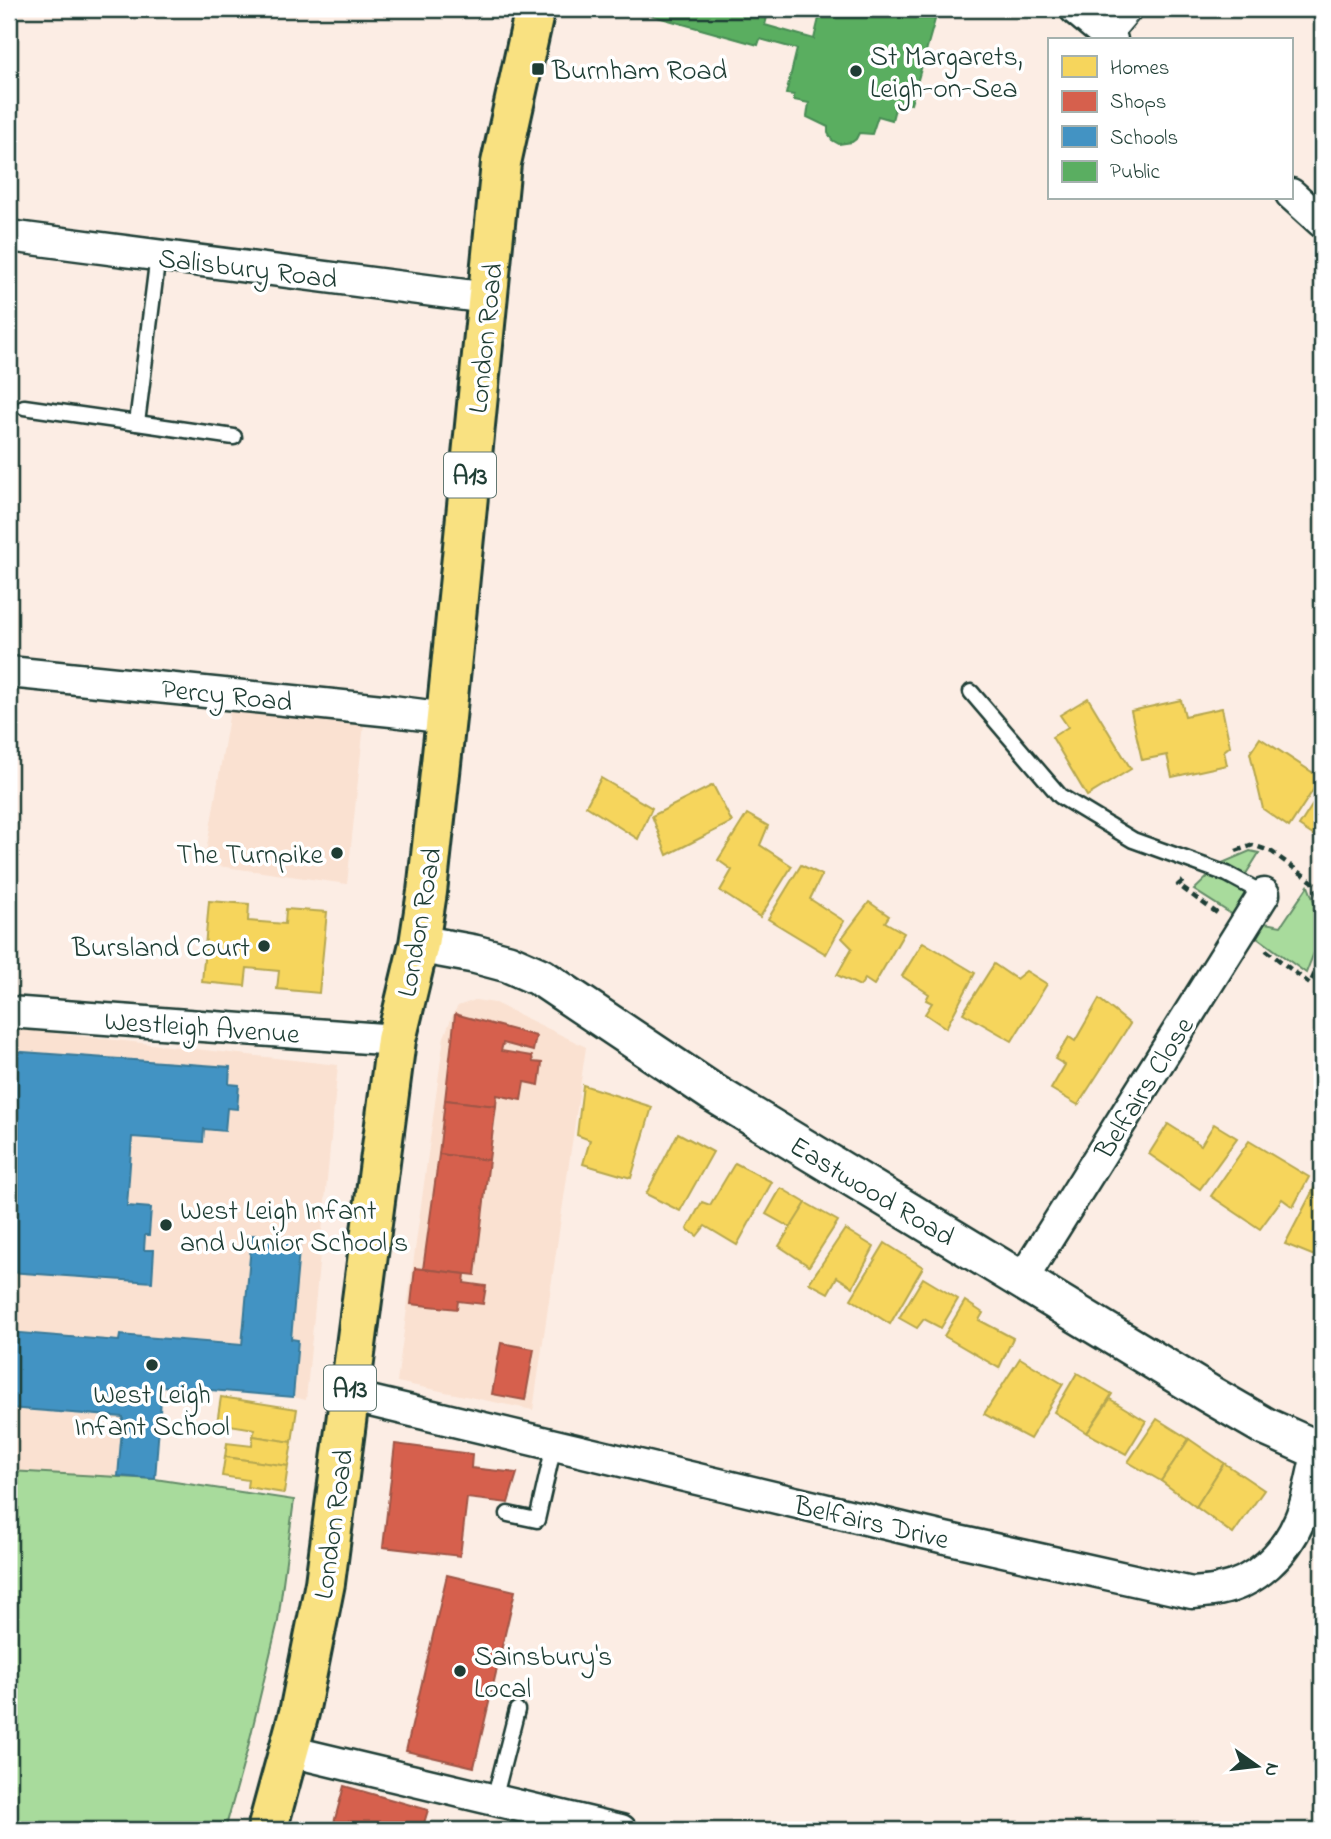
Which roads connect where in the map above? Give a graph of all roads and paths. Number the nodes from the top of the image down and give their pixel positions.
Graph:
1 (536, 9) edge
2 (1075, 9) edge
3 (1126, 9) edge
4 (1109, 37) edge
5 (1292, 195) edge
6 (1322, 222) edge
7 (9, 236) edge
8 (158, 255) junction
9 (488, 298) junction
10 (24, 407) dead end
11 (137, 423) junction
12 (234, 437) dead end
13 (9, 672) edge
14 (971, 692) dead end
15 (446, 718) junction
16 (1264, 894) joint
17 (1241, 930) junction
18 (419, 944) junction
19 (1322, 957) edge
20 (9, 1012) edge
21 (396, 1040) junction
22 (1022, 1280) junction
23 (349, 1396) junction
24 (554, 1445) junction
25 (1320, 1451) edge
26 (508, 1514) dead end
27 (517, 1710) dead end
28 (289, 1751) junction
29 (494, 1800) junction
30 (267, 1830) edge
31 (621, 1830) edge

1 - 9 main road, London Road / A13
2 - 4 street
3 - 4 street
5 - 6 street
7 - 8 street, Salisbury Road
8 - 9 street, Salisbury Road
8 - 11 lane
9 - 15 main road, London Road / A13
10 - 11 lane
11 - 12 lane
13 - 15 street, Percy Road
14 - 16 lane
15 - 18 main road, London Road / A13
16 - 17 street, Belfairs Close
17 - 19 path
17 - 22 street, Belfairs Close
18 - 21 main road, London Road / A13
18 - 22 street, Eastwood Road
20 - 21 street, Westleigh Avenue
21 - 23 main road, London Road / A13
22 - 25 street, Eastwood Road
23 - 24 street, Belfairs Drive
23 - 28 main road, London Road / A13
24 - 25 street, Belfairs Drive
24 - 26 lane
27 - 29 lane
28 - 29 street
28 - 30 main road, London Road / A13
29 - 31 street

